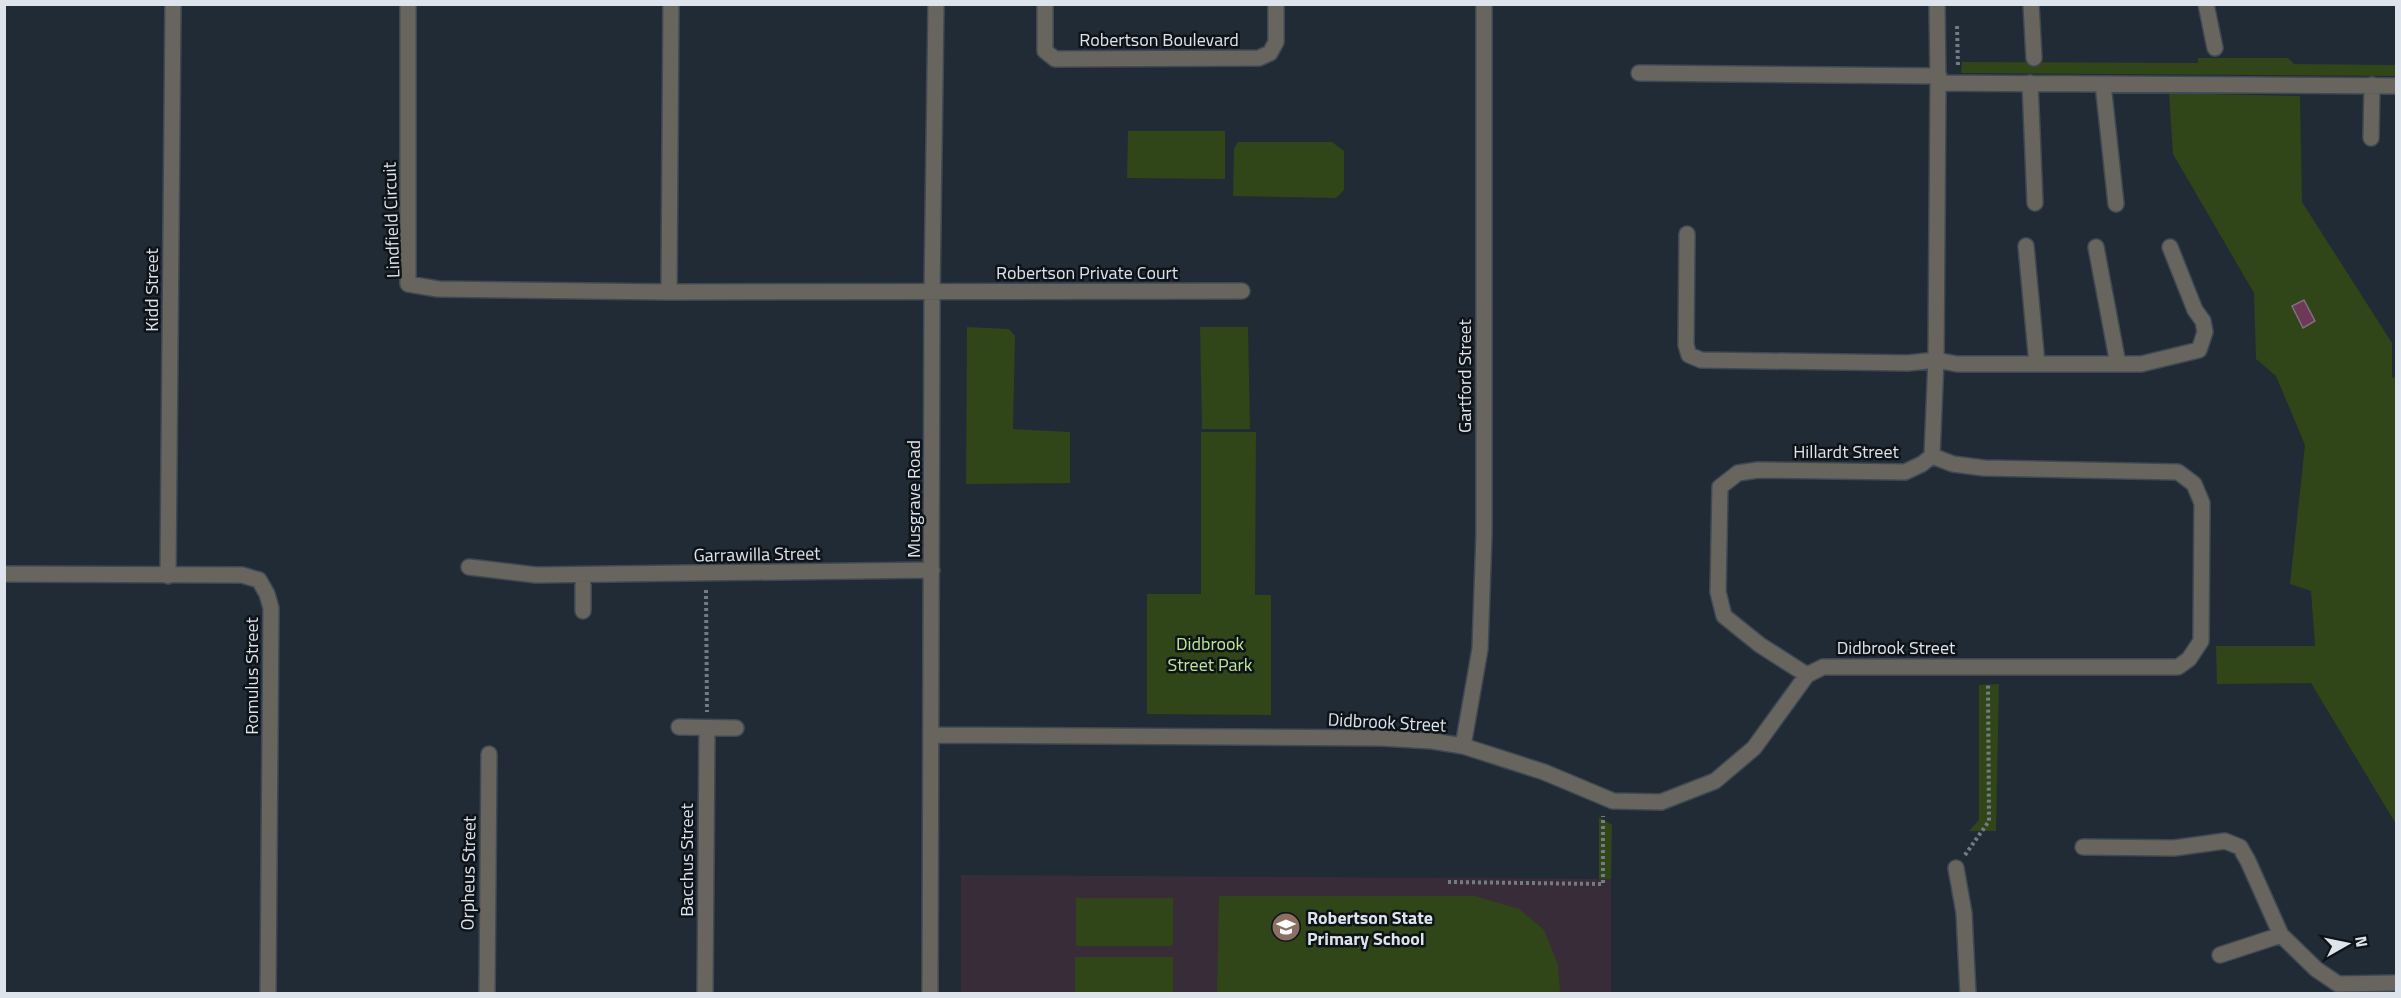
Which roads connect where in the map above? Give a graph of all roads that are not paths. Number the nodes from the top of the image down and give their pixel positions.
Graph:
1 (173, 4) edge
2 (408, 4) edge
3 (671, 4) edge
4 (936, 4) edge
5 (1046, 4) edge
6 (1276, 4) edge
7 (1484, 4) edge
8 (1937, 4) edge
9 (2031, 4) edge
10 (2206, 4) edge
11 (2215, 48) dead end
12 (2034, 58) dead end
13 (1640, 73) dead end
14 (1938, 79) junction
15 (2030, 83) junction
16 (2103, 84) junction
17 (2372, 85) junction
18 (2397, 86) edge
19 (2371, 138) dead end
20 (2035, 203) dead end
21 (2116, 204) dead end
22 (1687, 234) dead end
23 (2026, 246) dead end
24 (2096, 247) dead end
25 (2170, 247) dead end
26 (1242, 291) dead end
27 (669, 292) junction
28 (932, 293) junction
29 (1936, 360) junction
30 (2037, 364) junction
31 (2118, 364) junction
32 (1932, 456) junction
33 (469, 567) dead end
34 (932, 570) junction
35 (4, 574) edge
36 (583, 574) junction
37 (168, 576) junction
38 (583, 611) dead end
39 (1807, 675) junction
40 (680, 727) dead end
41 (707, 728) junction
42 (736, 728) dead end
43 (932, 735) junction
44 (1463, 746) junction
45 (489, 754) dead end
46 (2083, 847) dead end
47 (1956, 868) road end
48 (2281, 935) junction
49 (2220, 955) dead end
50 (2397, 983) edge
51 (268, 993) edge
52 (487, 993) edge
53 (705, 993) edge
54 (930, 993) edge
55 (1968, 993) edge

1 - 37 street, Kidd Street
2 - 27 street, Lindfield Circuit
3 - 27 street
4 - 28 street, Musgrave Road
5 - 6 street, Robertson Boulevard
7 - 44 street, Gartford Street
8 - 14 street
9 - 12 street
10 - 11 street
13 - 14 street
14 - 15 street
14 - 29 street
15 - 16 street
15 - 20 street
16 - 17 street
16 - 21 street
17 - 18 street
17 - 19 street
22 - 29 street
23 - 30 street
24 - 31 street
25 - 31 street
26 - 28 street, Robertson Private Court
27 - 28 street, Lindfield Circuit
28 - 34 street, Musgrave Road
29 - 30 street
29 - 32 street
30 - 31 street
32 - 39 street, Hillardt Street
32 - 39 street, Didbrook Street
33 - 36 street, Garrawilla Street
34 - 36 street, Garrawilla Street
34 - 43 street, Musgrave Road
35 - 37 street, Romulus Street
36 - 38 street
37 - 51 street, Romulus Street
39 - 44 street, Didbrook Street
40 - 41 street
41 - 42 street
41 - 53 street, Bacchus Street
43 - 44 street, Didbrook Street
43 - 54 street, Musgrave Road
45 - 52 street, Orpheus Street
46 - 48 street
47 - 55 street
48 - 49 street
48 - 50 street

